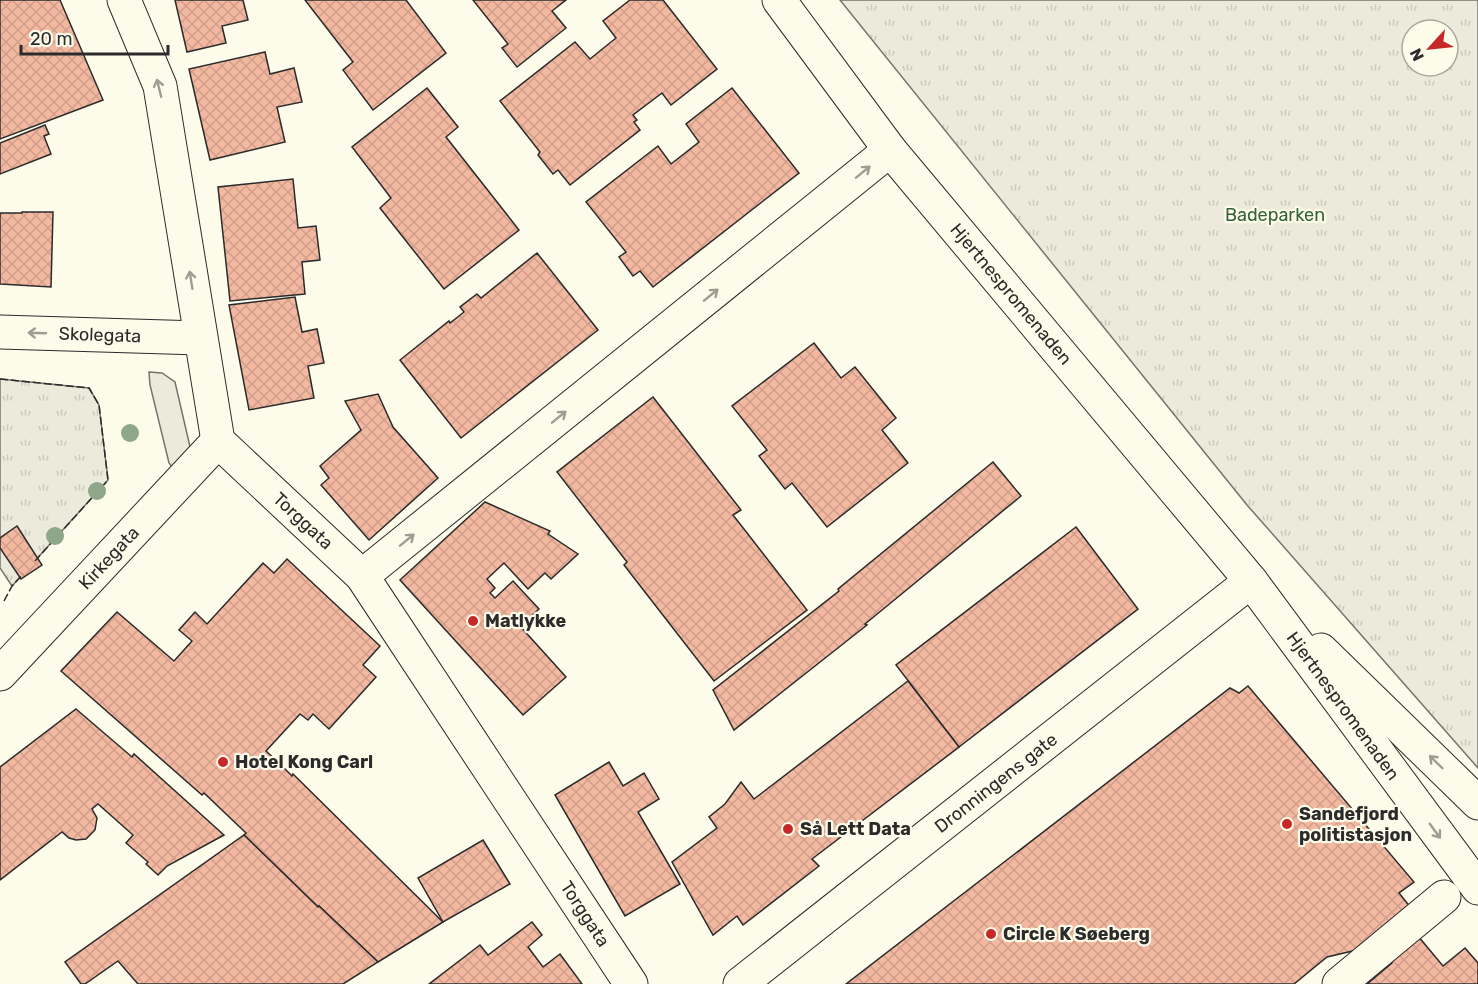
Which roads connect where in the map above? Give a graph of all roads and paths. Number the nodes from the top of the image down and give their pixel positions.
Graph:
1 (124, 0) edge
2 (779, 0) edge
3 (890, 150) junction
4 (0, 332) edge
5 (200, 338) junction
6 (218, 441) junction
7 (362, 576) junction
8 (1251, 581) junction
9 (0, 674) edge
10 (1478, 803) edge
11 (1478, 888) edge
12 (1444, 897) dead end
13 (631, 984) edge
14 (740, 984) edge
15 (1339, 984) edge

5 -> 1 street
2 - 3 street, Hjertnespromenaden
7 -> 3 street
3 - 8 street, Hjertnespromenaden
5 -> 4 street, Skolegata
5 - 6 street
6 - 7 street, Torggata
6 - 9 street, Kirkegata
7 - 13 street, Torggata
10 -> 8 street, Hjertnespromenaden
8 -> 11 street, Hjertnespromenaden
8 - 14 street, Dronningens gate
12 - 15 street

